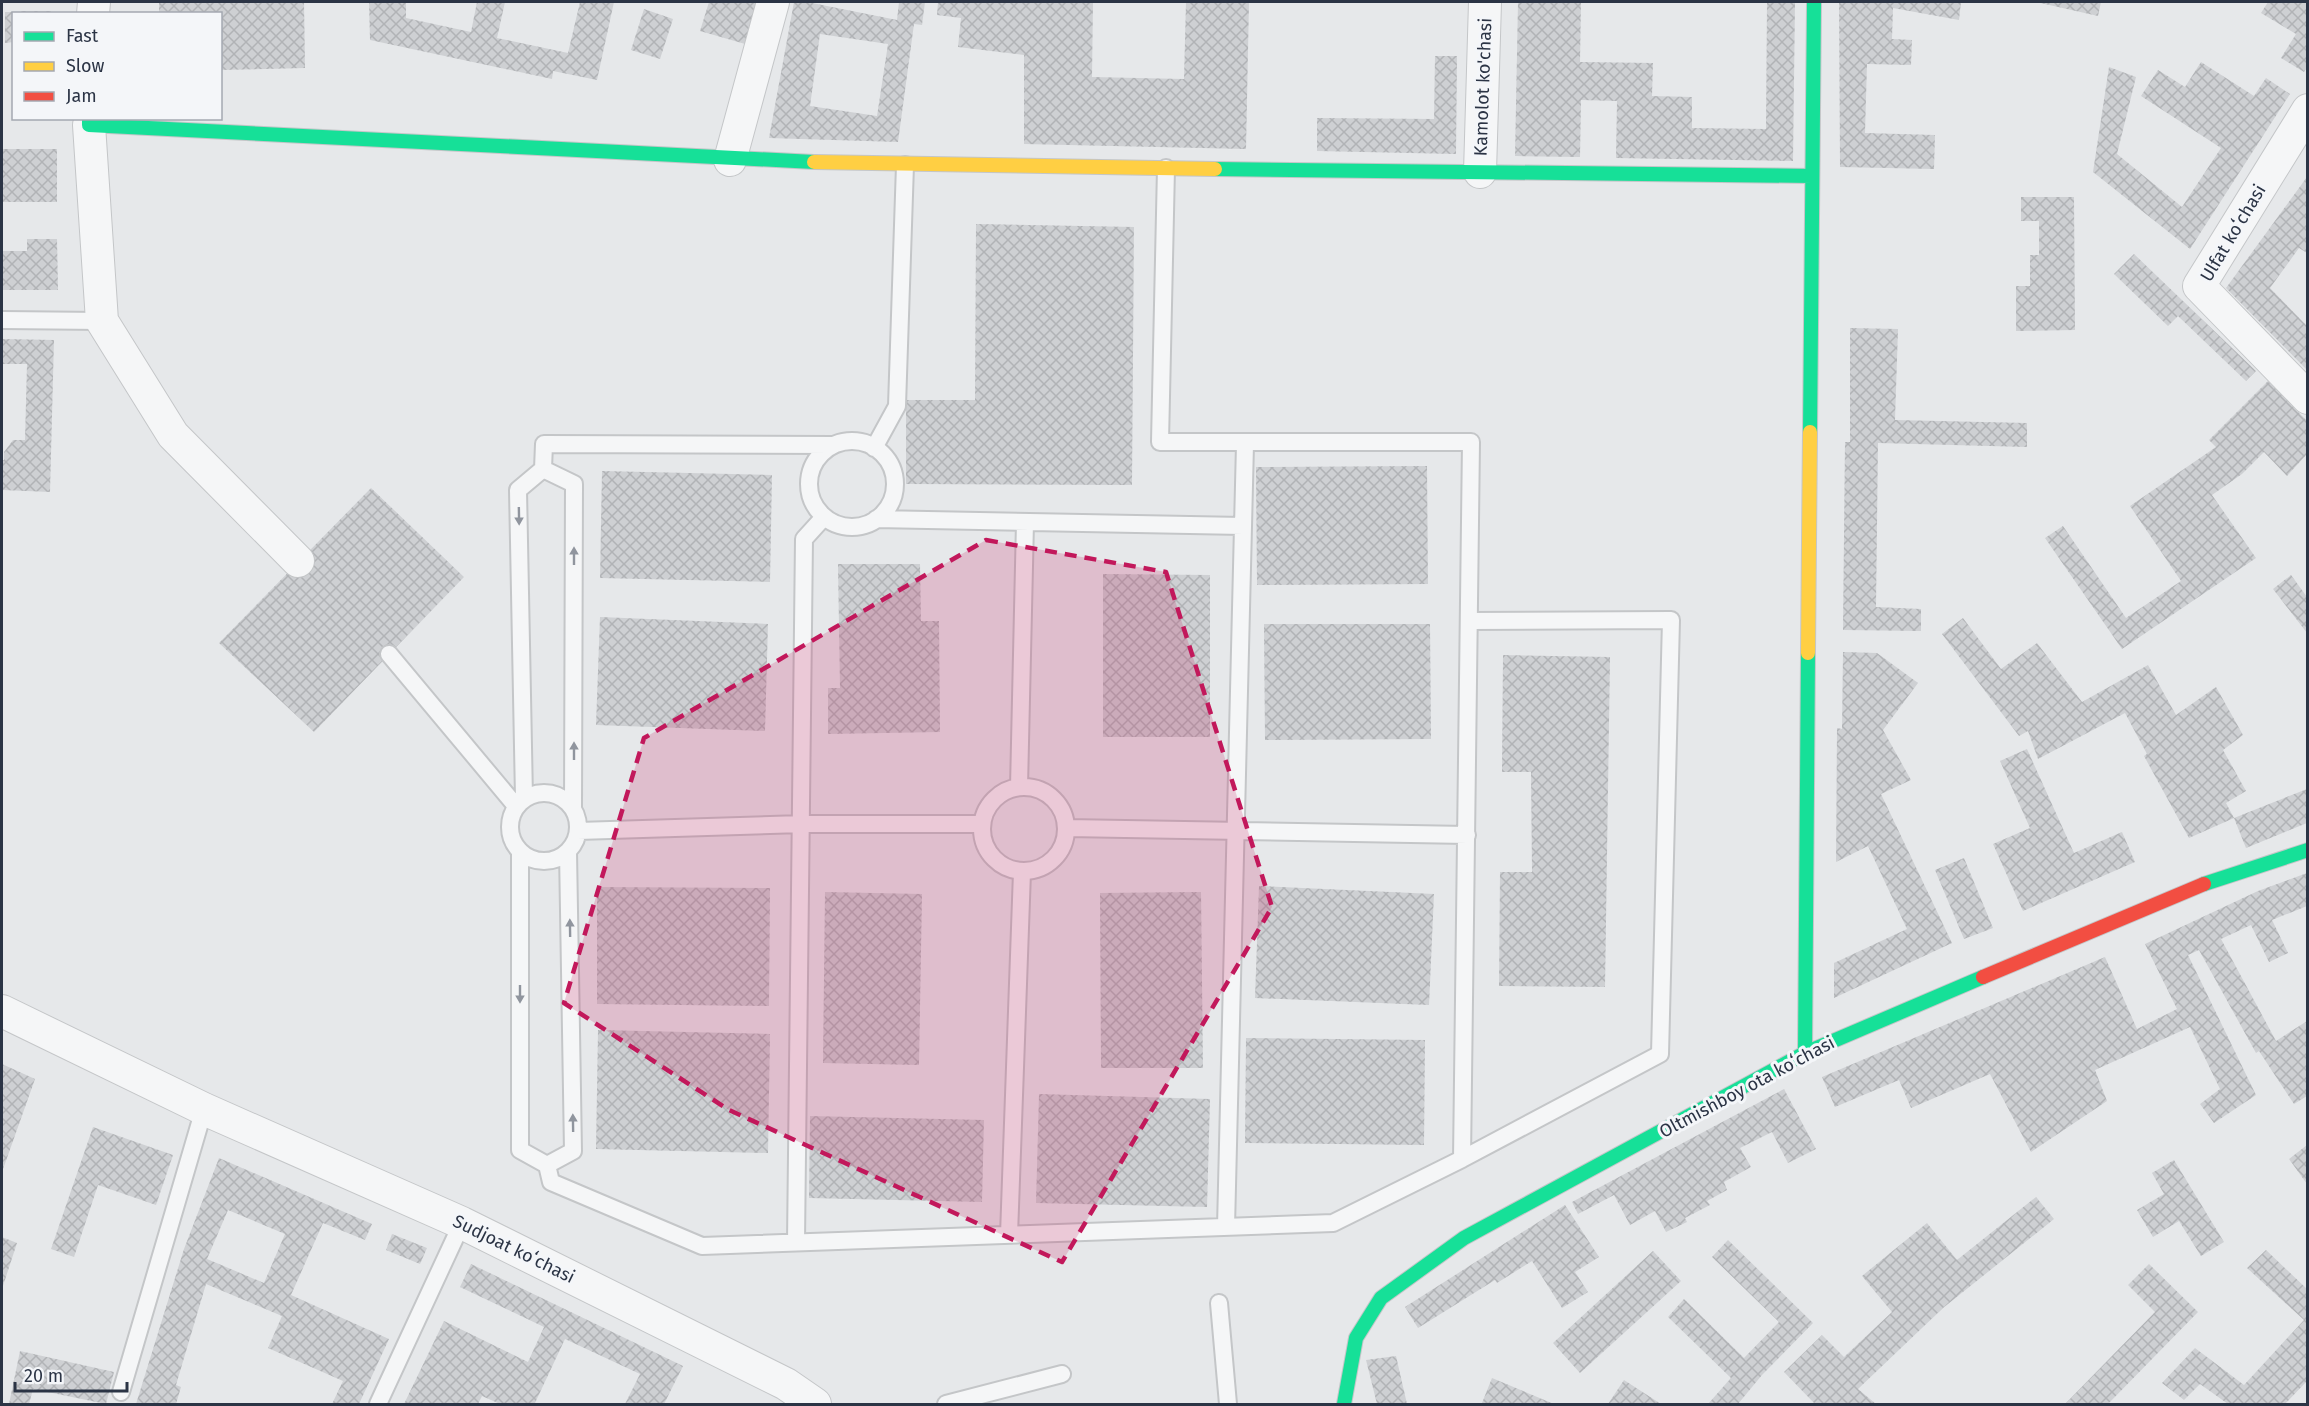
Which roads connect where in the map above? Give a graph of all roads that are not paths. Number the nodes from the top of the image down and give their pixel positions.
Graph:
1 (773, 2) edge
2 (1485, 2) edge
3 (1814, 2) edge
4 (2306, 115) edge
5 (89, 122) edge
6 (730, 160) junction
7 (905, 165) junction
8 (1166, 168) junction
9 (1480, 172) junction
10 (1812, 176) junction
11 (2, 320) edge
12 (102, 321) junction
13 (2307, 398) edge
14 (1245, 444) junction
15 (833, 445) junction
16 (874, 448) junction
17 (543, 470) junction
18 (824, 517) junction
19 (876, 519) junction
20 (1025, 522) junction
21 (1243, 526) junction
22 (298, 561) dead end
23 (1470, 621) junction
24 (389, 654) dead end
25 (1019, 787) junction
26 (520, 802) junction
27 (573, 809) junction
28 (802, 824) junction
29 (981, 824) junction
30 (1067, 828) junction
31 (578, 831) junction
32 (1236, 831) junction
33 (1467, 834) junction
34 (2307, 850) edge
35 (520, 851) junction
36 (568, 851) junction
37 (1022, 872) junction
38 (2, 1011) edge
39 (1804, 1053) junction
40 (204, 1109) junction
41 (1462, 1159) junction
42 (547, 1165) junction
43 (462, 1222) junction
44 (1226, 1227) junction
45 (1009, 1235) junction
46 (796, 1242) junction
47 (1219, 1303) dead end
48 (1062, 1374) dead end
49 (121, 1392) dead end
50 (378, 1404) edge
51 (814, 1404) edge
52 (946, 1404) edge
53 (1228, 1404) edge
54 (1344, 1404) edge

1 - 6 street
2 - 9 street, Kamolot ko'chasi
3 - 10 street
4 - 13 street, Ulfat koʻchasi
5 - 6 street
5 - 12 street
6 - 7 street
7 - 8 street
7 - 16 lane
8 - 9 street
8 - 14 lane
9 - 10 street
10 - 39 street
11 - 12 lane
12 - 22 street
14 - 21 lane
14 - 23 lane
15 - 16 lane
15 - 17 lane
15 - 18 lane
16 - 19 lane
17 -> 26 lane
27 -> 17 lane
18 - 19 lane
18 - 28 lane
19 - 20 lane
20 - 21 lane
20 - 25 lane
21 - 32 lane
23 - 33 lane
23 - 41 lane
24 - 26 lane
25 - 29 lane
25 - 30 lane
26 - 27 lane
26 - 35 lane
27 - 31 lane
28 - 29 lane
28 - 31 lane
28 - 46 lane
29 - 37 lane
30 - 32 lane
30 - 37 lane
31 - 36 lane
32 - 33 lane
32 - 44 lane
33 - 41 lane
34 - 39 street, Oltmishboy ota koʻchasi
35 - 36 lane
35 -> 42 lane
42 -> 36 lane
37 - 45 lane
38 - 40 street, Sudjoat koʻchasi
39 - 54 street, Oltmishboy ota koʻchasi
40 - 43 street, Sudjoat koʻchasi
40 - 49 lane
41 - 44 lane
42 - 46 lane
43 - 50 lane
43 - 51 street, Sudjoat koʻchasi
44 - 45 lane
45 - 46 lane
47 - 53 lane
48 - 52 lane

